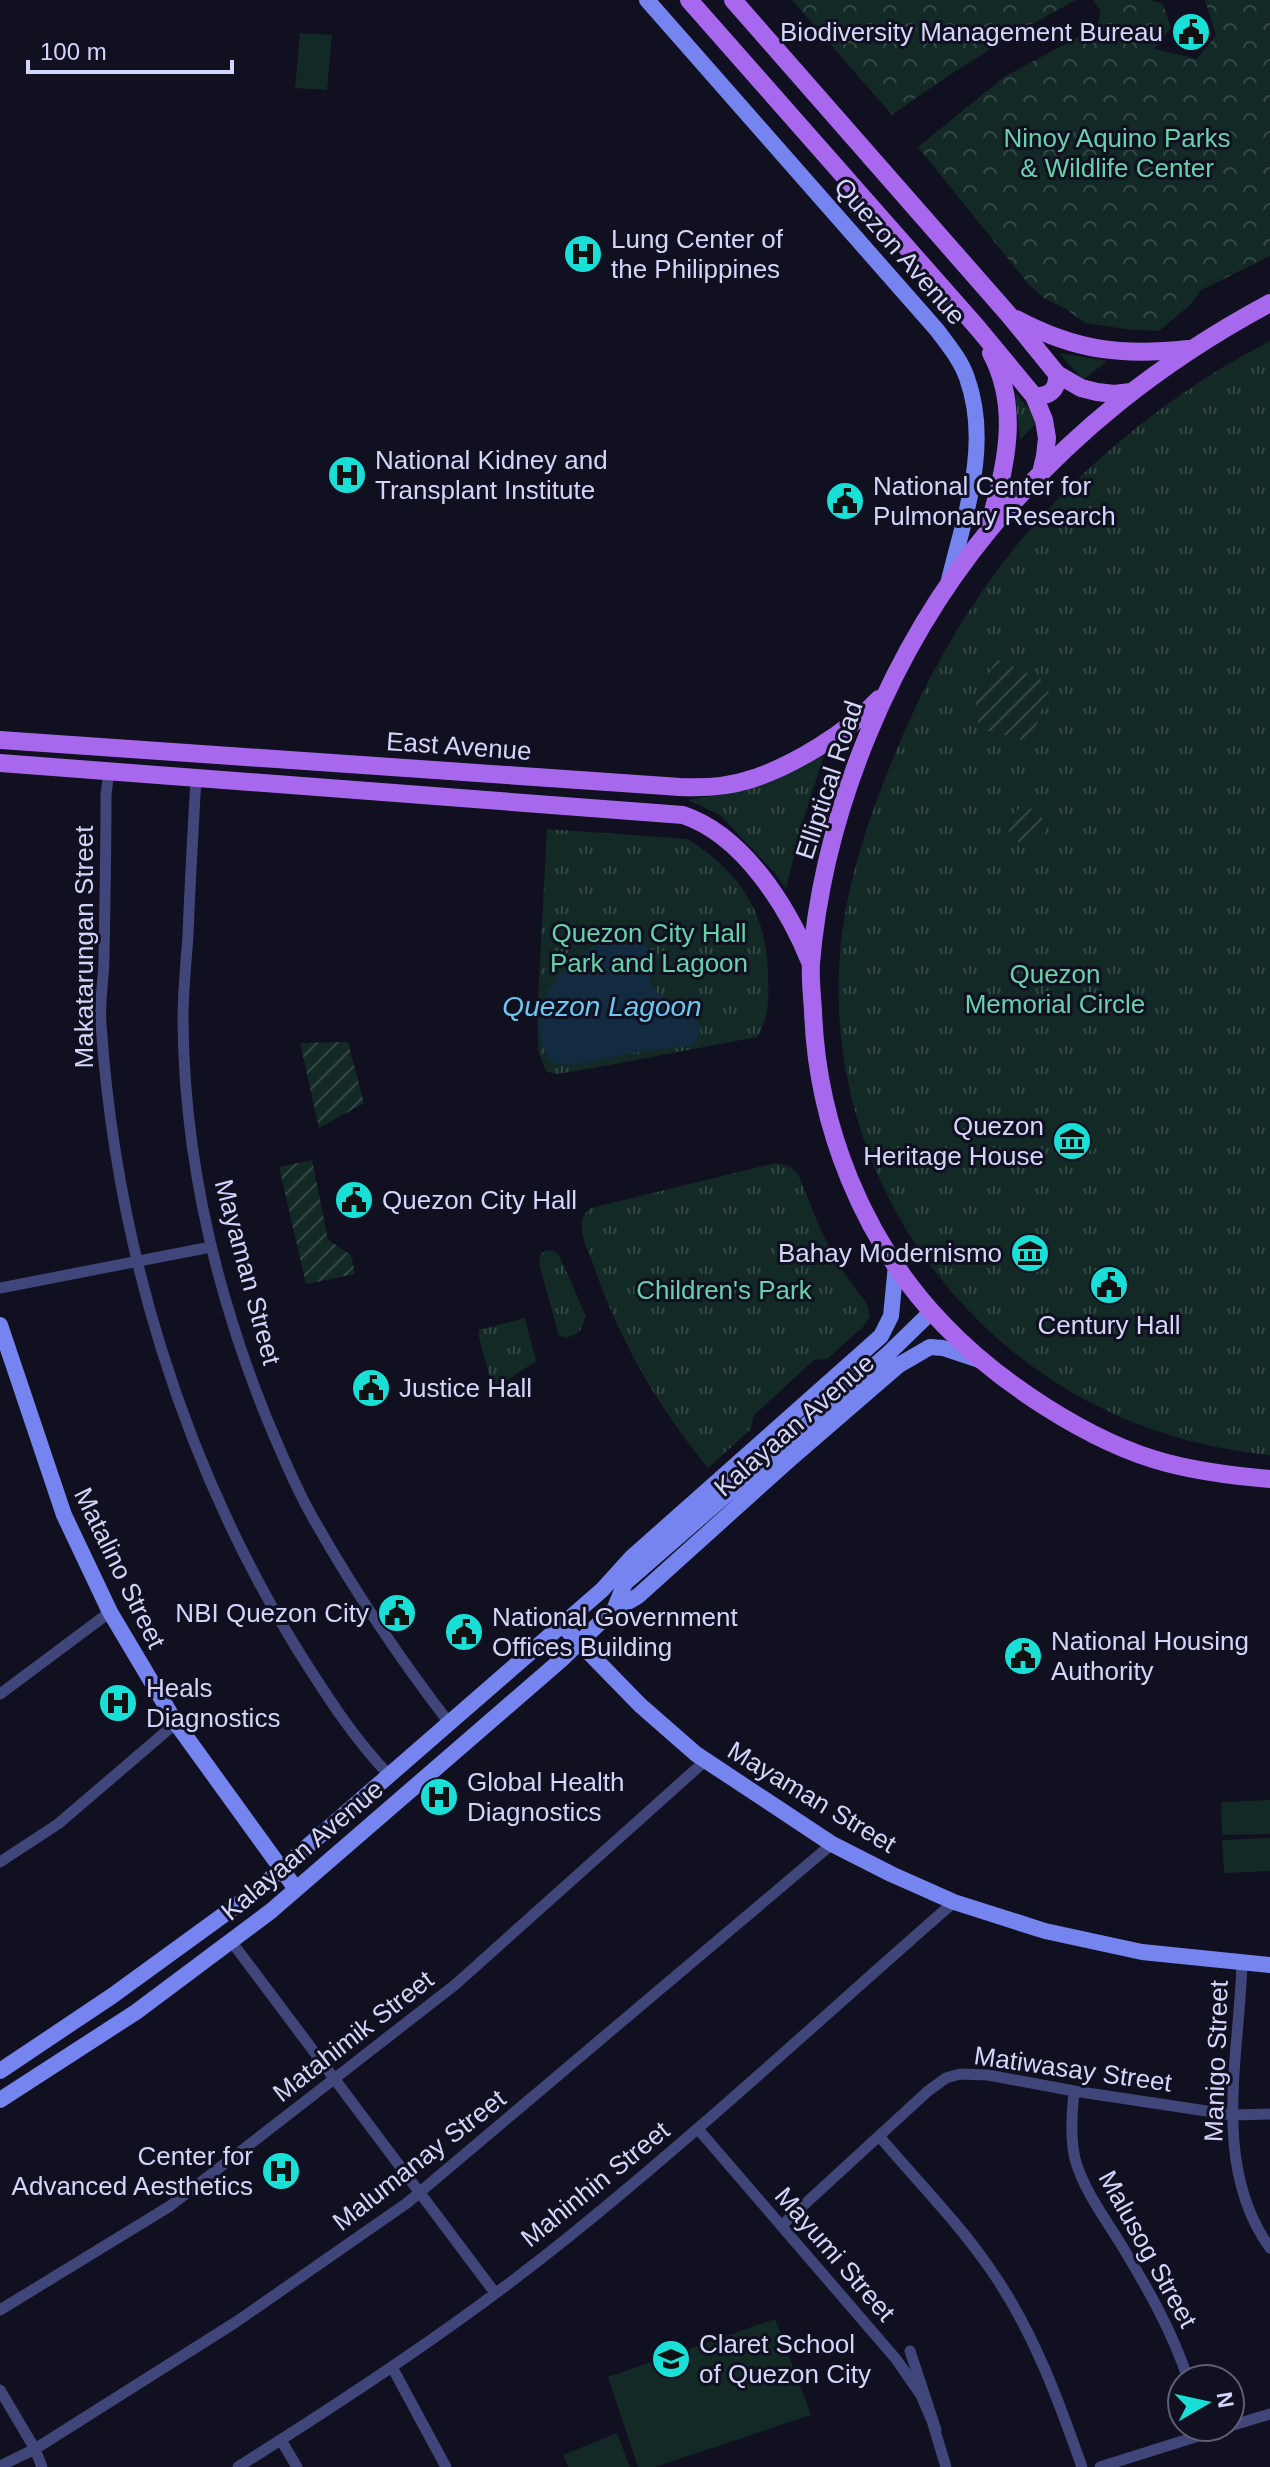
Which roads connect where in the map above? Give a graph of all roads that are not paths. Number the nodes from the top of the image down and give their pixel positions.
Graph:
1 (647, 0) edge
2 (689, 0) edge
3 (733, 0) edge
4 (1270, 303) edge
5 (1009, 315) junction
6 (976, 326) junction
7 (1191, 348) junction
8 (1057, 374) junction
9 (1131, 392) junction
10 (1034, 396) junction
11 (1040, 473) junction
12 (988, 532) junction
13 (947, 588) junction
14 (887, 691) junction
15 (0, 740) edge
16 (0, 763) edge
17 (109, 772) junction
18 (196, 778) junction
19 (811, 965) junction
20 (211, 1247) junction
21 (136, 1261) junction
22 (896, 1265) junction
23 (0, 1288) edge
24 (931, 1312) junction
25 (0, 1329) edge
26 (888, 1342) junction
27 (984, 1361) junction
28 (1270, 1479) edge
29 (625, 1583) junction
30 (602, 1590) junction
31 (614, 1610) junction
32 (110, 1612) junction
33 (562, 1625) junction
34 (579, 1644) junction
35 (0, 1694) edge
36 (176, 1723) junction
37 (450, 1724) junction
38 (705, 1761) junction
39 (390, 1776) junction
40 (832, 1844) junction
41 (0, 1862) edge
42 (281, 1870) junction
43 (296, 1889) junction
44 (954, 1902) junction
45 (231, 1941) junction
46 (1242, 1964) junction
47 (1270, 1965) edge
48 (2, 2064) edge
49 (334, 2079) junction
50 (1074, 2091) junction
51 (0, 2100) edge
52 (1270, 2114) edge
53 (1233, 2115) junction
54 (698, 2129) junction
55 (879, 2136) junction
56 (420, 2193) junction
57 (782, 2225) junction
58 (1270, 2248) edge
59 (495, 2293) junction
60 (0, 2310) edge
61 (1183, 2363) edge
62 (392, 2367) junction
63 (0, 2390) edge
64 (1270, 2414) edge
65 (1246, 2421) edge
66 (281, 2440) junction
67 (1168, 2443) edge
68 (35, 2449) junction
69 (0, 2466) edge
70 (42, 2467) edge
71 (238, 2467) edge
72 (297, 2467) edge
73 (446, 2467) edge
74 (946, 2467) edge
75 (1082, 2467) edge
76 (1100, 2467) edge

1 - 13 main road, Quezon Avenue
2 - 6 main road, Quezon Avenue
3 - 5 main road, Quezon Avenue
4 - 7 main road, Elliptical Road
5 - 7 main road, Quezon Avenue
5 - 8 main road, Quezon Avenue
6 - 10 main road, Quezon Avenue
6 - 12 main road, Quezon Avenue
7 - 9 main road, Elliptical Road
8 - 9 main road, Quezon Avenue
8 - 10 main road
9 - 11 main road, Elliptical Road
10 - 11 main road, Quezon Avenue
11 - 12 main road, Elliptical Road
12 - 13 main road, Elliptical Road
13 - 14 main road, Elliptical Road
14 - 15 main road, East Avenue
14 - 19 main road, Elliptical Road
16 - 17 main road, East Avenue
17 - 18 main road, East Avenue
17 - 21 street, Makatarungan Street
18 - 19 main road, East Avenue
18 - 20 street, Mayaman Street
19 - 22 main road, Elliptical Road
20 - 21 street
20 - 37 street, Mayaman Street
21 - 23 street
21 - 39 street, Makatarungan Street
22 - 24 main road, Elliptical Road
22 - 26 main road, Kalayaan Avenue
24 - 26 main road, Kalayaan Avenue
24 - 27 main road, Elliptical Road
25 - 32 main road, Matalino Street
26 - 29 main road, Kalayaan Avenue
26 - 30 main road, Kalayaan Avenue
27 - 28 main road, Elliptical Road
27 - 31 main road, Kalayaan Avenue
29 - 30 main road, Kalayaan Avenue
29 - 31 main road, Kalayaan Avenue
30 - 33 main road, Kalayaan Avenue
31 - 34 main road, Kalayaan Avenue
32 - 35 street
32 - 36 main road, Matalino Street
33 - 34 main road, Mayaman Street
33 - 37 main road, Kalayaan Avenue
34 - 38 main road, Mayaman Street
34 - 43 main road, Kalayaan Avenue
36 - 41 street
36 - 42 main road, Matalino Street
37 - 39 main road, Kalayaan Avenue
38 - 40 main road, Mayaman Street
38 - 49 street, Matahimik Street
39 - 42 main road, Kalayaan Avenue
40 - 44 main road, Mayaman Street
40 - 56 street, Malumanay Street
42 - 43 main road, Matalino Street
42 - 48 main road, Kalayaan Avenue
43 - 45 main road, Kalayaan Avenue
44 - 46 main road, Mayaman Street
44 - 54 street, Mahinhin Street
45 - 49 street
45 - 51 main road, Kalayaan Avenue
46 - 47 main road, Mayaman Street
46 - 53 street, Manigo Street
49 - 56 street
49 - 60 street, Matahimik Street
50 - 53 street, Matiwasay Street
50 - 55 street, Matiwasay Street
50 - 61 street, Malusog Street
52 - 53 street, Matiwasay Street
53 - 58 street, Manigo Street
54 - 57 street, Mayumi Street
54 - 59 street, Mahinhin Street
55 - 57 street, Matiwasay Street
55 - 75 street
56 - 59 street
56 - 68 street, Malumanay Street
57 - 74 street, Mayumi Street
59 - 62 street, Mahinhin Street
62 - 66 street, Mahinhin Street
62 - 73 street
63 - 68 street
64 - 65 street
66 - 71 street, Mahinhin Street
66 - 72 street
67 - 76 street
68 - 69 street, Malumanay Street
68 - 70 street

